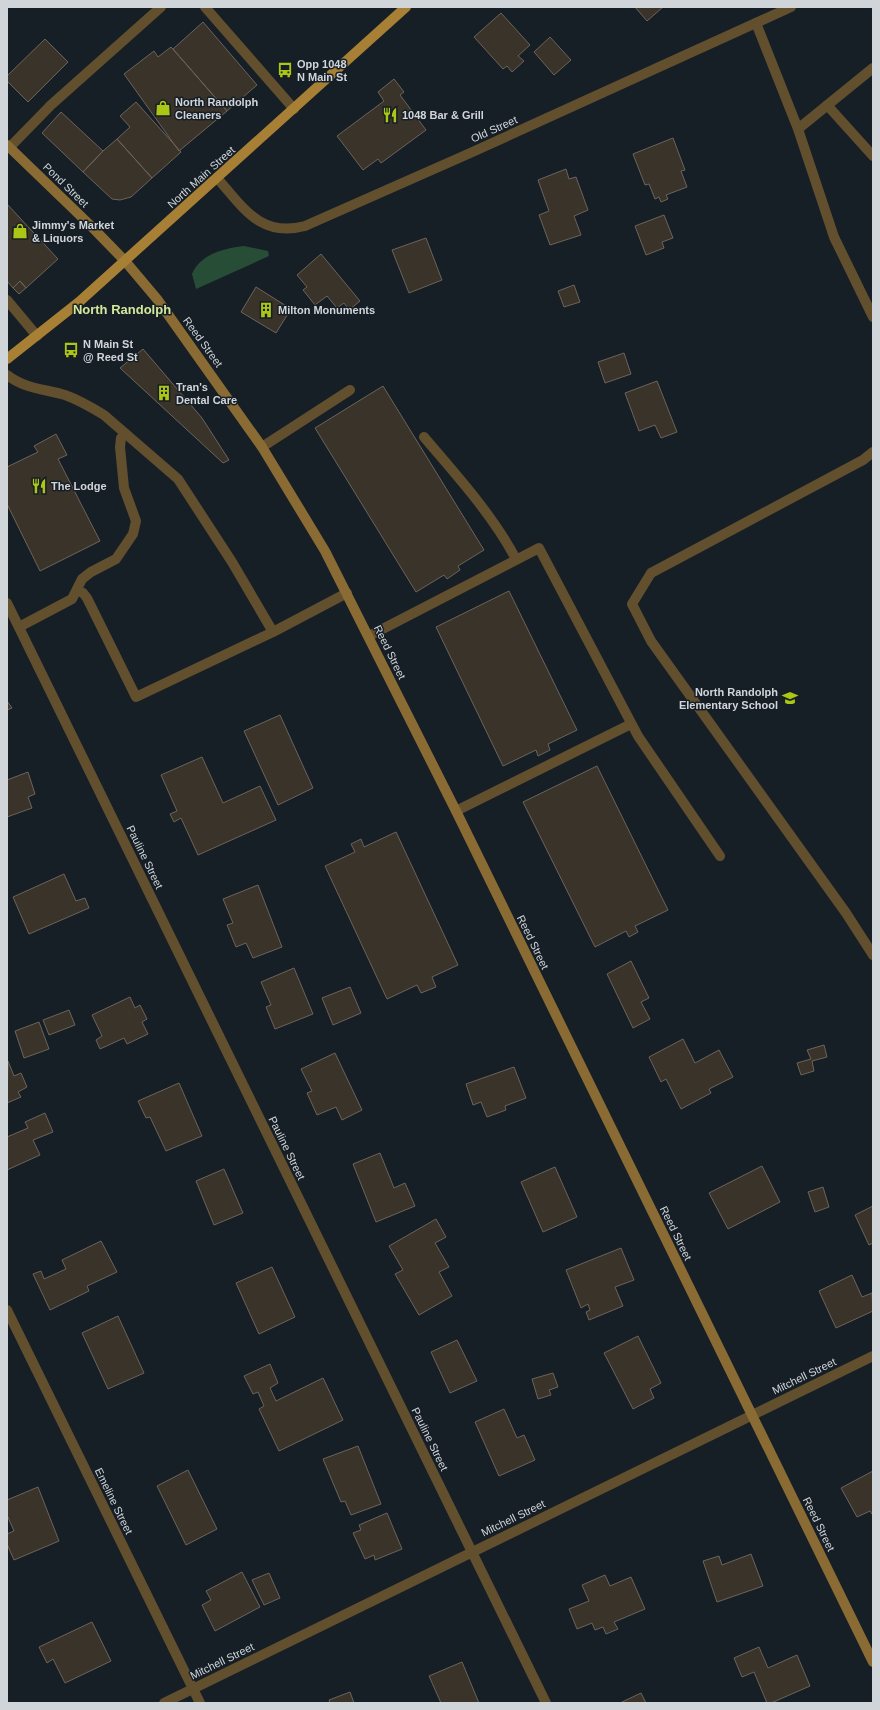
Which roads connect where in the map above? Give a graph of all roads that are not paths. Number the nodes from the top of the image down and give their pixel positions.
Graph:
1 (162, 7) edge
2 (205, 7) edge
3 (406, 7) edge
4 (791, 7) edge
5 (756, 23) junction
6 (873, 68) edge
7 (827, 105) junction
8 (294, 108) junction
9 (798, 129) junction
10 (8, 146) edge
11 (873, 156) edge
12 (217, 178) junction
13 (125, 261) junction
14 (7, 300) edge
15 (873, 317) edge
16 (37, 336) junction
17 (7, 359) edge
18 (7, 375) edge
19 (350, 390) dead end
20 (125, 433) junction
21 (424, 436) dead end
22 (262, 447) junction
23 (873, 452) edge
24 (516, 559) junction
25 (77, 590) junction
26 (347, 593) junction
27 (7, 603) edge
28 (19, 627) junction
29 (273, 632) junction
30 (369, 636) junction
31 (631, 724) junction
32 (456, 811) junction
33 (720, 856) dead end
34 (873, 955) edge
35 (7, 1310) edge
36 (873, 1356) edge
37 (752, 1415) junction
38 (472, 1552) junction
39 (873, 1662) edge
40 (193, 1689) junction
41 (164, 1703) edge
42 (200, 1703) edge
43 (546, 1703) edge

1 - 10 street
2 - 8 street
3 - 8 main road, North Main Street
4 - 5 street, Old Street
5 - 9 street
5 - 12 street, Old Street
6 - 7 street
7 - 9 street
7 - 11 street
8 - 12 main road, North Main Street
9 - 15 street
10 - 13 main road, Pond Street
12 - 13 main road, North Main Street
13 - 16 main road, North Main Street
13 - 22 main road, Reed Street
14 - 16 street
16 - 17 main road, North Main Street
18 - 20 street
19 - 22 street
20 - 25 street
20 - 29 street
21 - 24 street
22 - 26 main road, Reed Street
23 - 34 street
24 - 30 street
24 - 31 street
25 - 28 street
25 - 29 street
26 - 29 street
26 - 30 main road, Reed Street
27 - 28 street, Pauline Street
28 - 38 street, Pauline Street
30 - 32 main road, Reed Street
31 - 32 street
31 - 33 street
32 - 37 main road, Reed Street
35 - 40 street, Emeline Street
36 - 37 street, Mitchell Street
37 - 38 street, Mitchell Street
37 - 39 main road, Reed Street
38 - 40 street, Mitchell Street
38 - 43 street, Pauline Street
40 - 41 street, Mitchell Street
40 - 42 street, Emeline Street

